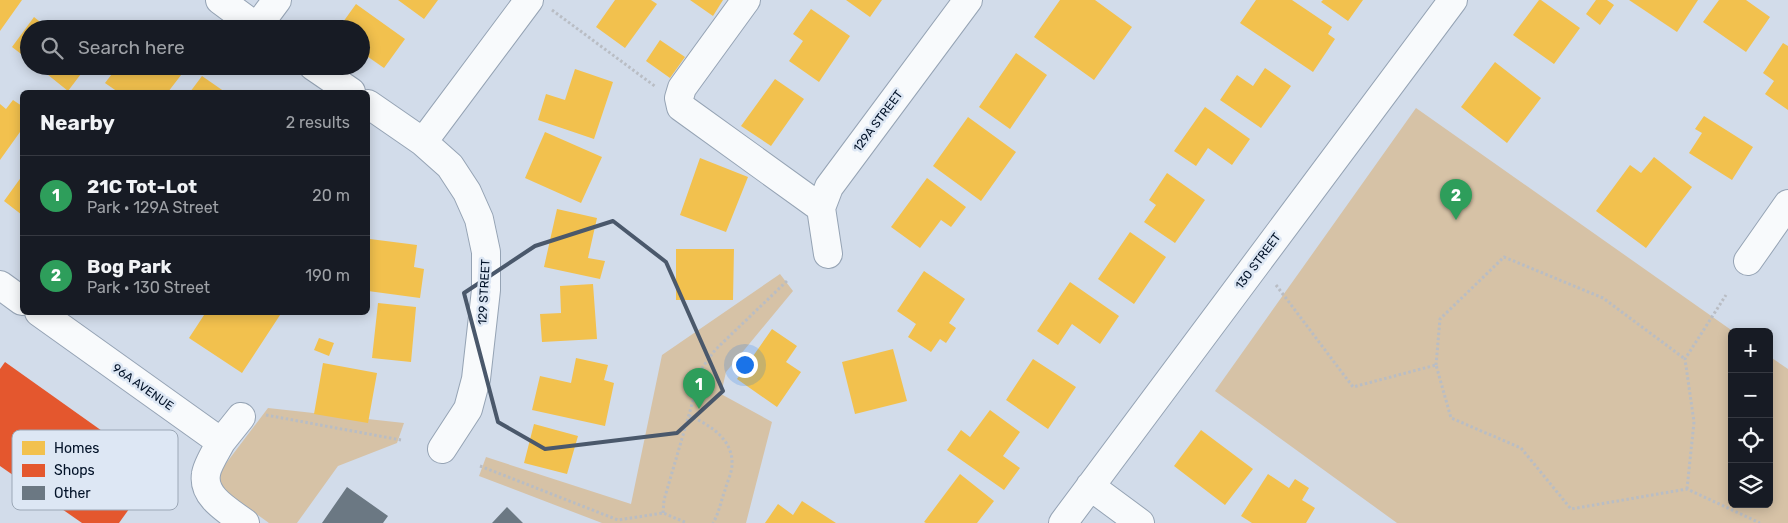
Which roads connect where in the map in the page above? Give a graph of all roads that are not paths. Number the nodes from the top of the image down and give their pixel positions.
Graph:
1 (220, 0) edge
2 (277, 0) edge
3 (746, 0) edge
4 (968, 0) edge
5 (1454, 0) edge
6 (537, 3) edge
7 (247, 20) edge
8 (263, 20) edge
9 (326, 75) edge
10 (348, 90) edge
11 (370, 105) edge
12 (424, 142) junction
13 (1788, 204) edge
14 (822, 208) junction
15 (828, 254) dead end
16 (1748, 261) dead end
17 (0, 285) edge
18 (20, 300) edge
19 (43, 315) edge
20 (251, 416) road end
21 (221, 442) junction
22 (442, 449) dead end
23 (1090, 486) junction
24 (245, 523) edge
25 (1063, 523) edge
26 (1140, 523) edge

1 - 7 street
2 - 8 street
3 - 14 street
4 - 14 street, 129A STREET
5 - 23 street, 130 STREET
6 - 12 street
9 - 10 street
11 - 12 street, 129 STREET
12 - 22 street, 129 STREET
13 - 16 street
14 - 15 street, 129A STREET
17 - 18 street
19 - 21 street, 96A AVENUE
20 - 21 street
21 - 24 street
23 - 25 street, 130 STREET
23 - 26 street

